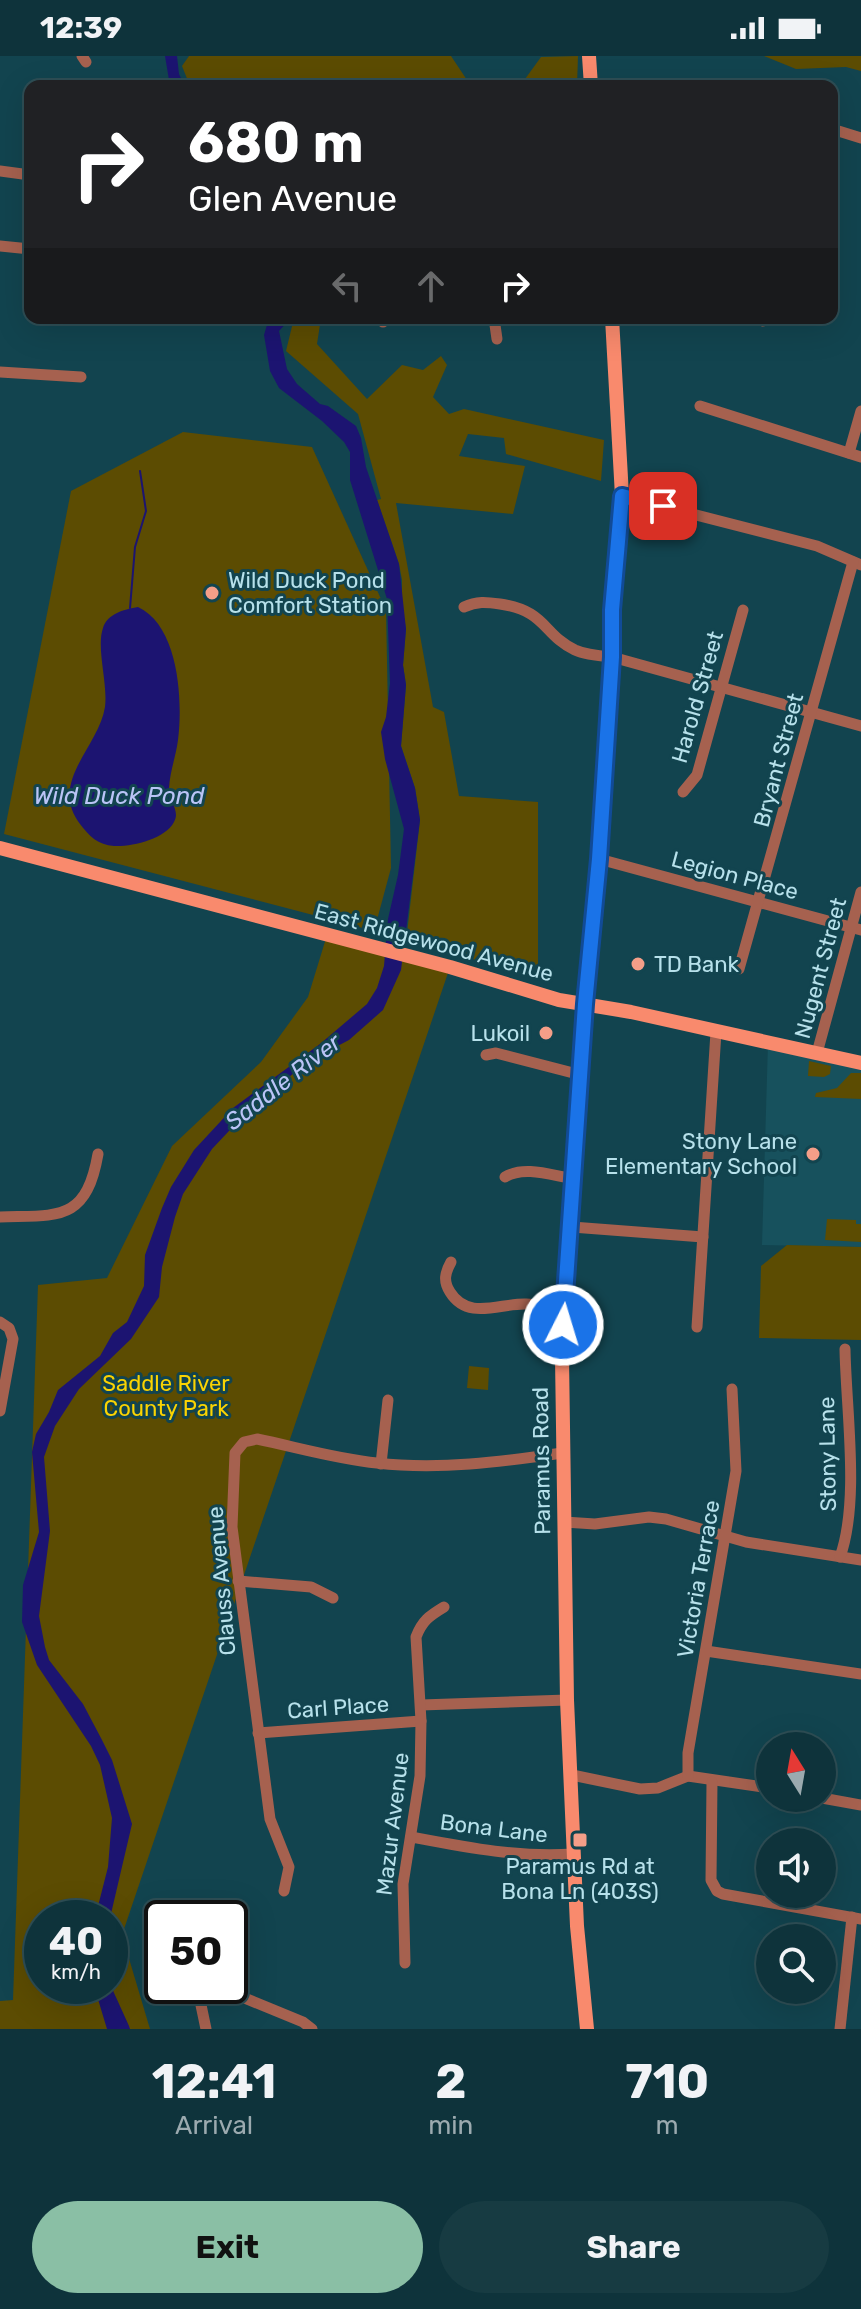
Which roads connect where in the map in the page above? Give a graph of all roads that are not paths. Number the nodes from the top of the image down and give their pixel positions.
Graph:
1 (589, 56) edge
2 (591, 80) edge
3 (838, 131) edge
4 (861, 138) edge
5 (0, 171) edge
6 (24, 174) edge
7 (0, 246) edge
8 (24, 248) edge
9 (495, 324) edge
10 (612, 324) edge
11 (497, 339) dead end
12 (0, 372) edge
13 (81, 377) dead end
14 (700, 406) dead end
15 (861, 411) edge
16 (849, 453) junction
17 (861, 457) edge
18 (622, 496) junction
19 (857, 564) edge
20 (464, 607) dead end
21 (743, 610) dead end
22 (612, 657) junction
23 (721, 688) junction
24 (812, 713) junction
25 (861, 726) edge
26 (683, 792) dead end
27 (0, 848) edge
28 (599, 859) junction
29 (861, 892) edge
30 (759, 903) junction
31 (856, 929) edge
32 (739, 969) dead end
33 (585, 1004) junction
34 (716, 1032) junction
35 (817, 1053) junction
36 (486, 1055) dead end
37 (861, 1063) edge
38 (581, 1075) junction
39 (98, 1154) dead end
40 (505, 1177) dead end
41 (574, 1179) junction
42 (0, 1217) edge
43 (572, 1227) junction
44 (703, 1237) junction
45 (451, 1262) dead end
46 (564, 1308) junction
47 (0, 1322) edge
48 (697, 1327) dead end
49 (845, 1349) dead end
50 (732, 1389) dead end
51 (388, 1400) dead end
52 (846, 1402) junction
53 (861, 1404) edge
54 (0, 1411) edge
55 (562, 1453) junction
56 (381, 1464) junction
57 (564, 1522) junction
58 (727, 1537) junction
59 (840, 1557) junction
60 (861, 1560) edge
61 (238, 1581) junction
62 (333, 1598) dead end
63 (444, 1607) dead end
64 (706, 1651) junction
65 (861, 1674) edge
66 (567, 1700) junction
67 (421, 1705) junction
68 (421, 1721) junction
69 (258, 1733) junction
70 (572, 1775) junction
71 (688, 1776) junction
72 (712, 1782) junction
73 (756, 1785) edge
74 (836, 1801) edge
75 (861, 1805) edge
76 (411, 1837) junction
77 (573, 1854) junction
78 (284, 1891) dead end
79 (856, 1918) edge
80 (405, 1963) dead end
81 (248, 1999) edge
82 (202, 2004) edge
83 (206, 2029) edge
84 (312, 2029) edge
85 (587, 2029) edge
86 (840, 2029) edge

1 - 2 main road
3 - 4 street
5 - 6 street
7 - 8 street
9 - 11 street
10 - 18 main road, Paramus Road
12 - 13 street
14 - 16 street
15 - 16 street
16 - 17 street
18 - 19 street
18 - 22 main road, Paramus Road
19 - 24 street, Bryant Street
20 - 22 street
21 - 23 street, Harold Street
22 - 23 street
22 - 28 main road, Paramus Road
23 - 24 street
23 - 26 street, Harold Street
24 - 25 street
24 - 30 street, Bryant Street
27 - 33 main road, East Ridgewood Avenue
28 - 30 street, Legion Place
28 - 33 main road, Paramus Road
29 - 31 street, Nugent Street
30 - 31 street, Legion Place
30 - 32 street, Bryant Street
31 - 35 street, Nugent Street
33 - 34 main road, East Ridgewood Avenue
33 - 38 main road, Paramus Road
34 - 35 main road, East Ridgewood Avenue
34 - 44 street
35 - 37 main road, East Ridgewood Avenue
36 - 38 street
38 - 41 main road, Paramus Road
39 - 42 street
40 - 41 street
41 - 43 main road, Paramus Road
43 - 44 street
43 - 46 main road, Paramus Road
44 - 48 street
45 - 46 street
46 - 55 main road, Paramus Road
47 - 54 street
49 - 52 street, Stony Lane
50 - 58 street, Victoria Terrace
51 - 56 street
52 - 53 street
52 - 59 street, Stony Lane
55 - 56 street, Clauss Avenue
55 - 57 main road, Paramus Road
56 - 61 street, Clauss Avenue
57 - 58 street
57 - 66 main road, Paramus Road
58 - 59 street
58 - 64 street, Victoria Terrace
59 - 60 street
61 - 62 street
61 - 69 street, Clauss Avenue
63 - 67 street, Mazur Avenue
64 - 65 street
64 - 71 street, Victoria Terrace
66 - 67 street, Carl Place
66 - 70 main road, Paramus Road
67 - 68 street, Mazur Avenue
68 - 69 street, Carl Place
68 - 76 street, Mazur Avenue
69 - 78 street, Clauss Avenue
70 - 71 street
70 - 77 main road, Paramus Road
71 - 72 street
72 - 73 street
72 - 79 street
74 - 75 street
76 - 77 street, Bona Lane
76 - 80 street, Mazur Avenue
77 - 85 main road, Paramus Road
79 - 86 street
81 - 84 street
82 - 83 street

